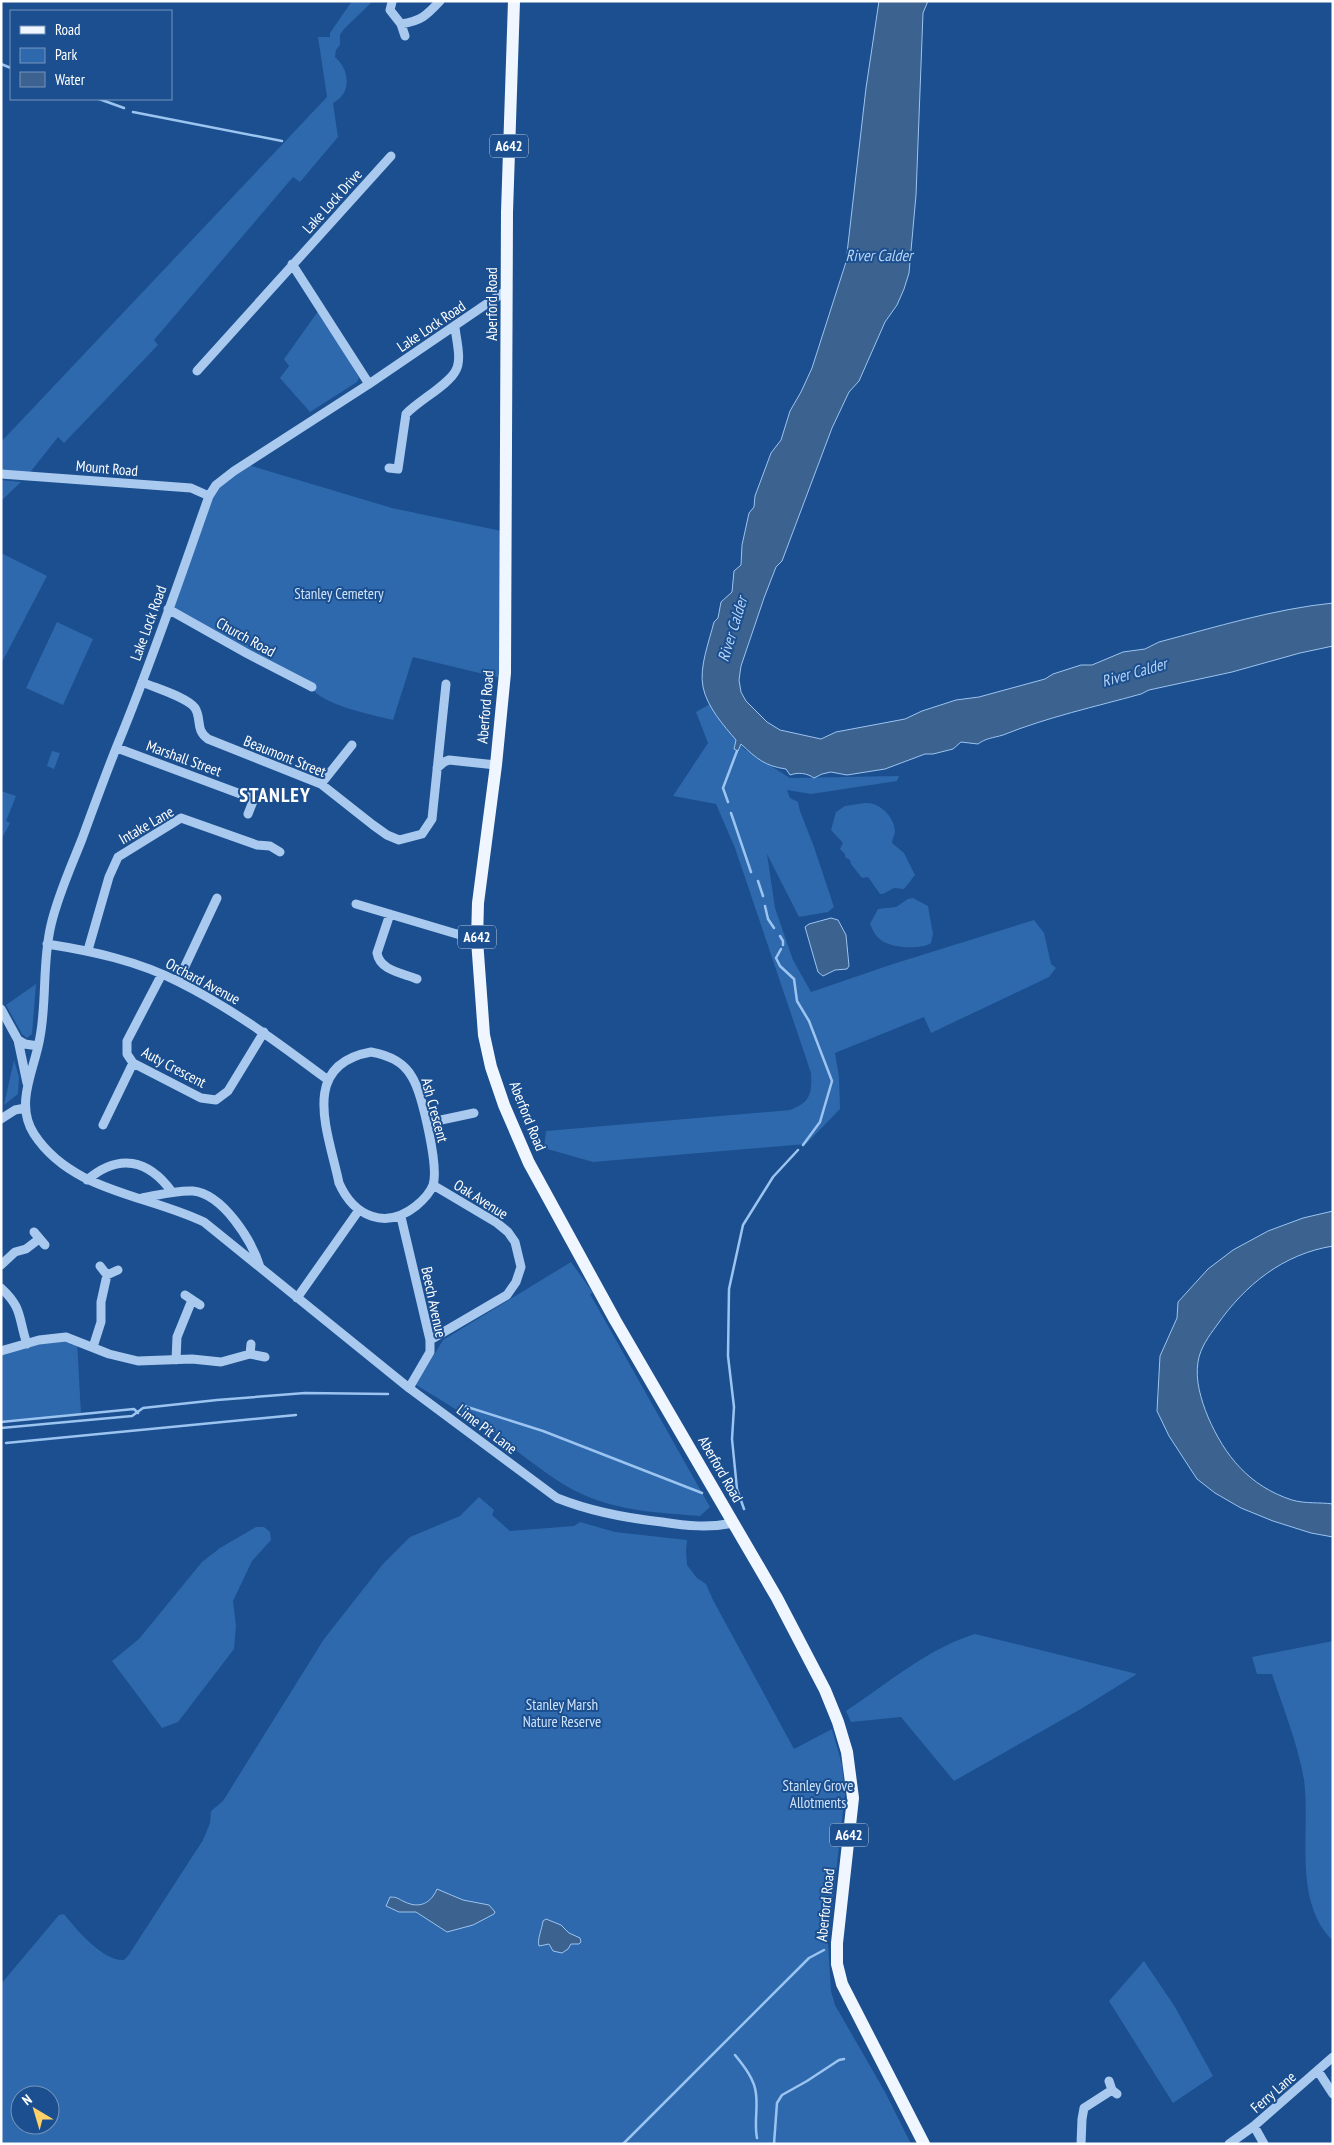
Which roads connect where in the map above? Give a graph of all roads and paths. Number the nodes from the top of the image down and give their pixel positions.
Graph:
1 (440, 1) edge
2 (514, 1) edge
3 (392, 2) edge
4 (401, 24) junction
5 (406, 36) dead end
6 (391, 156) dead end
7 (292, 264) junction
8 (507, 290) junction
9 (455, 327) junction
10 (197, 371) dead end
11 (369, 384) junction
12 (389, 468) dead end
13 (1, 474) edge
14 (209, 496) junction
15 (168, 609) junction
16 (142, 682) junction
17 (446, 684) dead end
18 (312, 687) dead end
19 (352, 743) dead end
20 (117, 748) junction
21 (496, 765) junction
22 (437, 768) junction
23 (321, 784) junction
24 (248, 814) dead end
25 (280, 852) dead end
26 (217, 898) dead end
27 (356, 904) dead end
28 (390, 914) junction
29 (477, 940) junction
30 (48, 944) junction
31 (88, 950) junction
32 (162, 974) junction
33 (417, 979) dead end
34 (178, 981) junction
35 (1, 1009) edge
36 (264, 1032) junction
37 (18, 1040) junction
38 (38, 1046) junction
39 (133, 1063) junction
40 (328, 1080) junction
41 (28, 1086) junction
42 (25, 1108) junction
43 (474, 1113) dead end
44 (1, 1119) edge
45 (427, 1123) junction
46 (103, 1125) dead end
47 (87, 1180) junction
48 (432, 1185) junction
49 (172, 1192) junction
50 (142, 1198) junction
51 (359, 1210) junction
52 (400, 1217) junction
53 (39, 1239) dead end
54 (1, 1265) edge
55 (100, 1266) dead end
56 (260, 1267) junction
57 (118, 1270) dead end
58 (107, 1275) junction
59 (1, 1288) edge
60 (297, 1298) junction
61 (193, 1300) dead end
62 (430, 1340) junction
63 (27, 1344) junction
64 (251, 1344) dead end
65 (93, 1347) junction
66 (1, 1352) edge
67 (250, 1354) junction
68 (265, 1357) dead end
69 (176, 1360) junction
70 (409, 1388) junction
71 (734, 1524) junction
72 (1333, 2057) edge
73 (1318, 2071) junction
74 (1113, 2088) dead end
75 (1333, 2094) edge
76 (1254, 2126) junction
77 (924, 2144) edge
78 (1081, 2144) edge
79 (1229, 2144) edge
80 (1264, 2144) edge

1 - 4 street
2 - 8 main road, Aberford Road / A642
3 - 4 street
4 - 5 street
6 - 7 street, Lake Lock Drive
7 - 10 street, Lake Lock Drive
7 - 11 street
8 - 9 street, Lake Lock Road
8 - 21 main road, Aberford Road / A642
9 - 11 street, Lake Lock Road
9 - 12 street
11 - 14 street, Lake Lock Road
13 - 14 street, Mount Road
14 - 15 street, Lake Lock Road
15 - 16 street, Lake Lock Road
15 - 18 street, Church Road
16 - 20 street, Lake Lock Road
16 - 23 street, Beaumont Street
17 - 22 street, Beaumont Street
19 - 23 street
20 - 24 street, Marshall Street
20 - 30 street, Lake Lock Road
21 - 22 street
21 - 29 main road, Aberford Road / A642
22 - 23 street, Beaumont Street
25 - 31 street, Intake Lane
26 - 34 street
27 - 28 street
28 - 29 street
28 - 33 street
29 - 71 main road, Aberford Road / A642
30 - 31 street, Orchard Avenue
30 - 38 street, Lake Lock Road
31 - 32 street, Orchard Avenue
32 - 34 street, Orchard Avenue
32 - 39 street, Auty Crescent
34 - 36 street, Orchard Avenue
35 - 37 street
36 - 39 street, Auty Crescent
36 - 40 street, Orchard Avenue
37 - 38 street
37 - 41 street
38 - 41 street, Lake Lock Road
39 - 46 street
40 - 45 street, Ash Crescent
40 - 51 street
41 - 42 street, Lake Lock Road
42 - 44 street
42 - 47 street, Lime Pit Lane
43 - 45 street
45 - 48 street, Ash Crescent
47 - 49 street
47 - 50 street, Lime Pit Lane
48 - 52 street
48 - 62 street, Oak Avenue
49 - 50 street, Lime Pit Lane
49 - 56 street, Lime Pit Lane
50 - 56 street, Lime Pit Lane
51 - 52 street
51 - 60 street
52 - 62 street, Beech Avenue
53 - 54 street
55 - 58 street
56 - 60 street, Lime Pit Lane
57 - 58 street
58 - 65 street
59 - 63 street
60 - 70 street, Lime Pit Lane
61 - 69 street
62 - 70 street, Beech Avenue
63 - 65 street
63 - 66 street
64 - 67 street
65 - 69 street
67 - 68 street
67 - 69 street
70 - 71 street, Lime Pit Lane
71 - 77 main road, Aberford Road / A642
72 - 73 street, Ferry Lane
73 - 75 street
73 - 76 street, Ferry Lane
74 - 78 street
76 - 79 street, Ferry Lane
76 - 80 street

